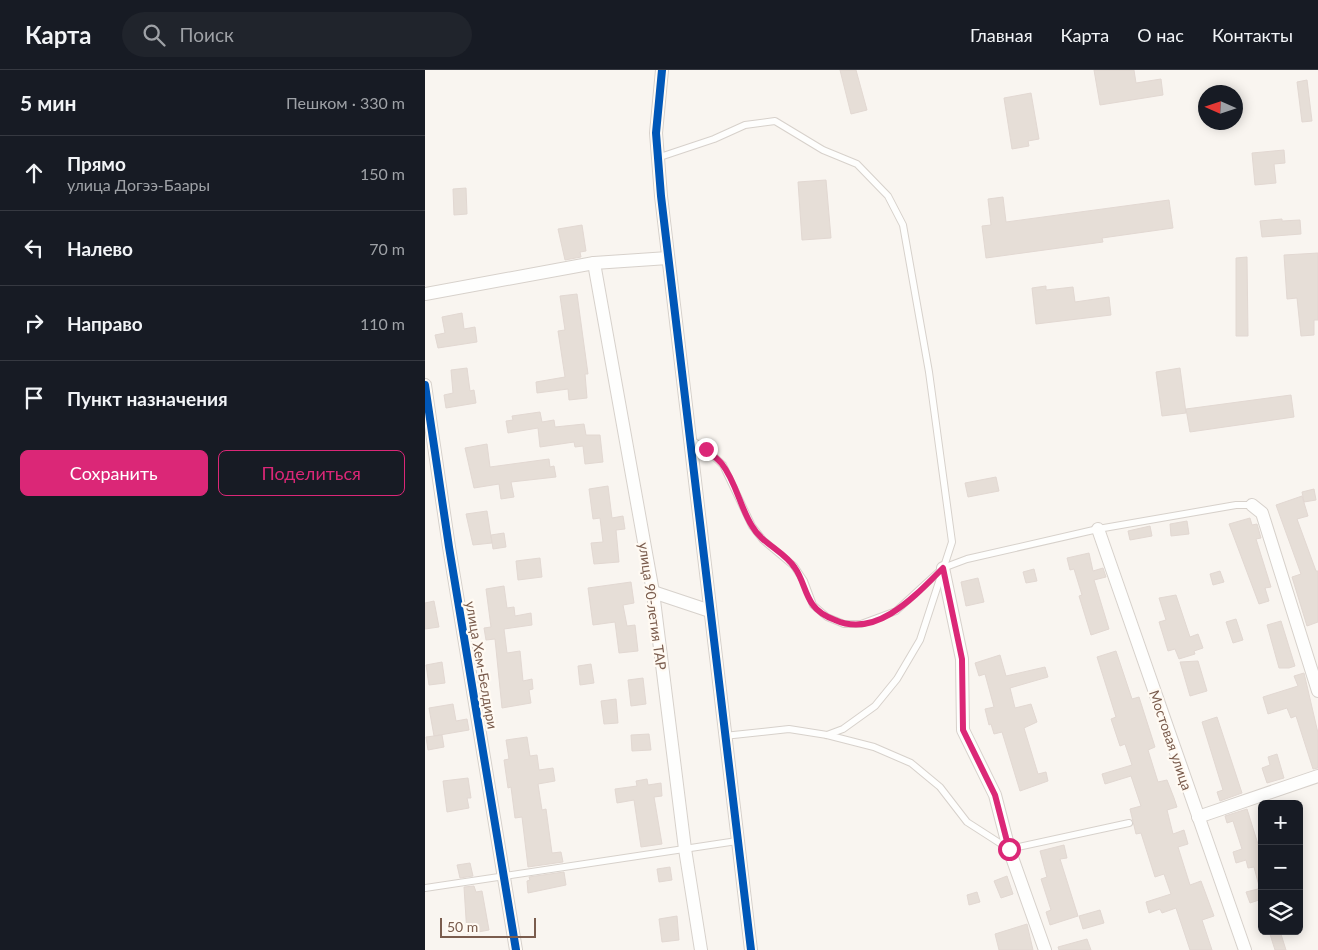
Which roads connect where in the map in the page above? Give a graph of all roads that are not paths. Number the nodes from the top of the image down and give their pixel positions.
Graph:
1 (662, 70) edge
2 (657, 158) junction
3 (668, 258) junction
4 (594, 263) junction
5 (425, 294) edge
6 (425, 385) edge
7 (689, 439) junction
8 (1251, 505) joint
9 (1099, 529) junction
10 (943, 568) junction
11 (653, 592) junction
12 (709, 611) junction
13 (1318, 691) edge
14 (827, 735) junction
15 (724, 736) junction
16 (1318, 776) edge
17 (1197, 817) junction
18 (1129, 823) dead end
19 (737, 841) junction
20 (685, 849) junction
21 (1009, 849) junction
22 (504, 875) junction
23 (425, 888) edge
24 (516, 950) edge
25 (701, 950) edge
26 (751, 950) edge
27 (1045, 950) edge
28 (1245, 950) edge

1 - 2 street
2 - 3 street
2 - 10 lane
3 - 4 street
3 - 7 street
4 - 5 street
4 - 11 street, улица 90-летия ТАР
6 - 22 street, улица Хем-Белдири
7 - 10 lane
7 - 12 street
8 - 9 lane
8 - 13 street
9 - 10 lane
9 - 17 street, Мостовая улица
10 - 14 lane
10 - 21 street
11 - 12 street
11 - 20 street, улица 90-летия ТАР
12 - 15 street
14 - 15 lane
14 - 21 lane
15 - 19 street
16 - 17 street
17 - 28 street, Мостовая улица
18 - 21 lane
19 - 20 lane
19 - 26 street
20 - 22 lane
20 - 25 street, улица 90-летия ТАР
21 - 27 street
22 - 23 lane
22 - 24 street, улица Хем-Белдири

